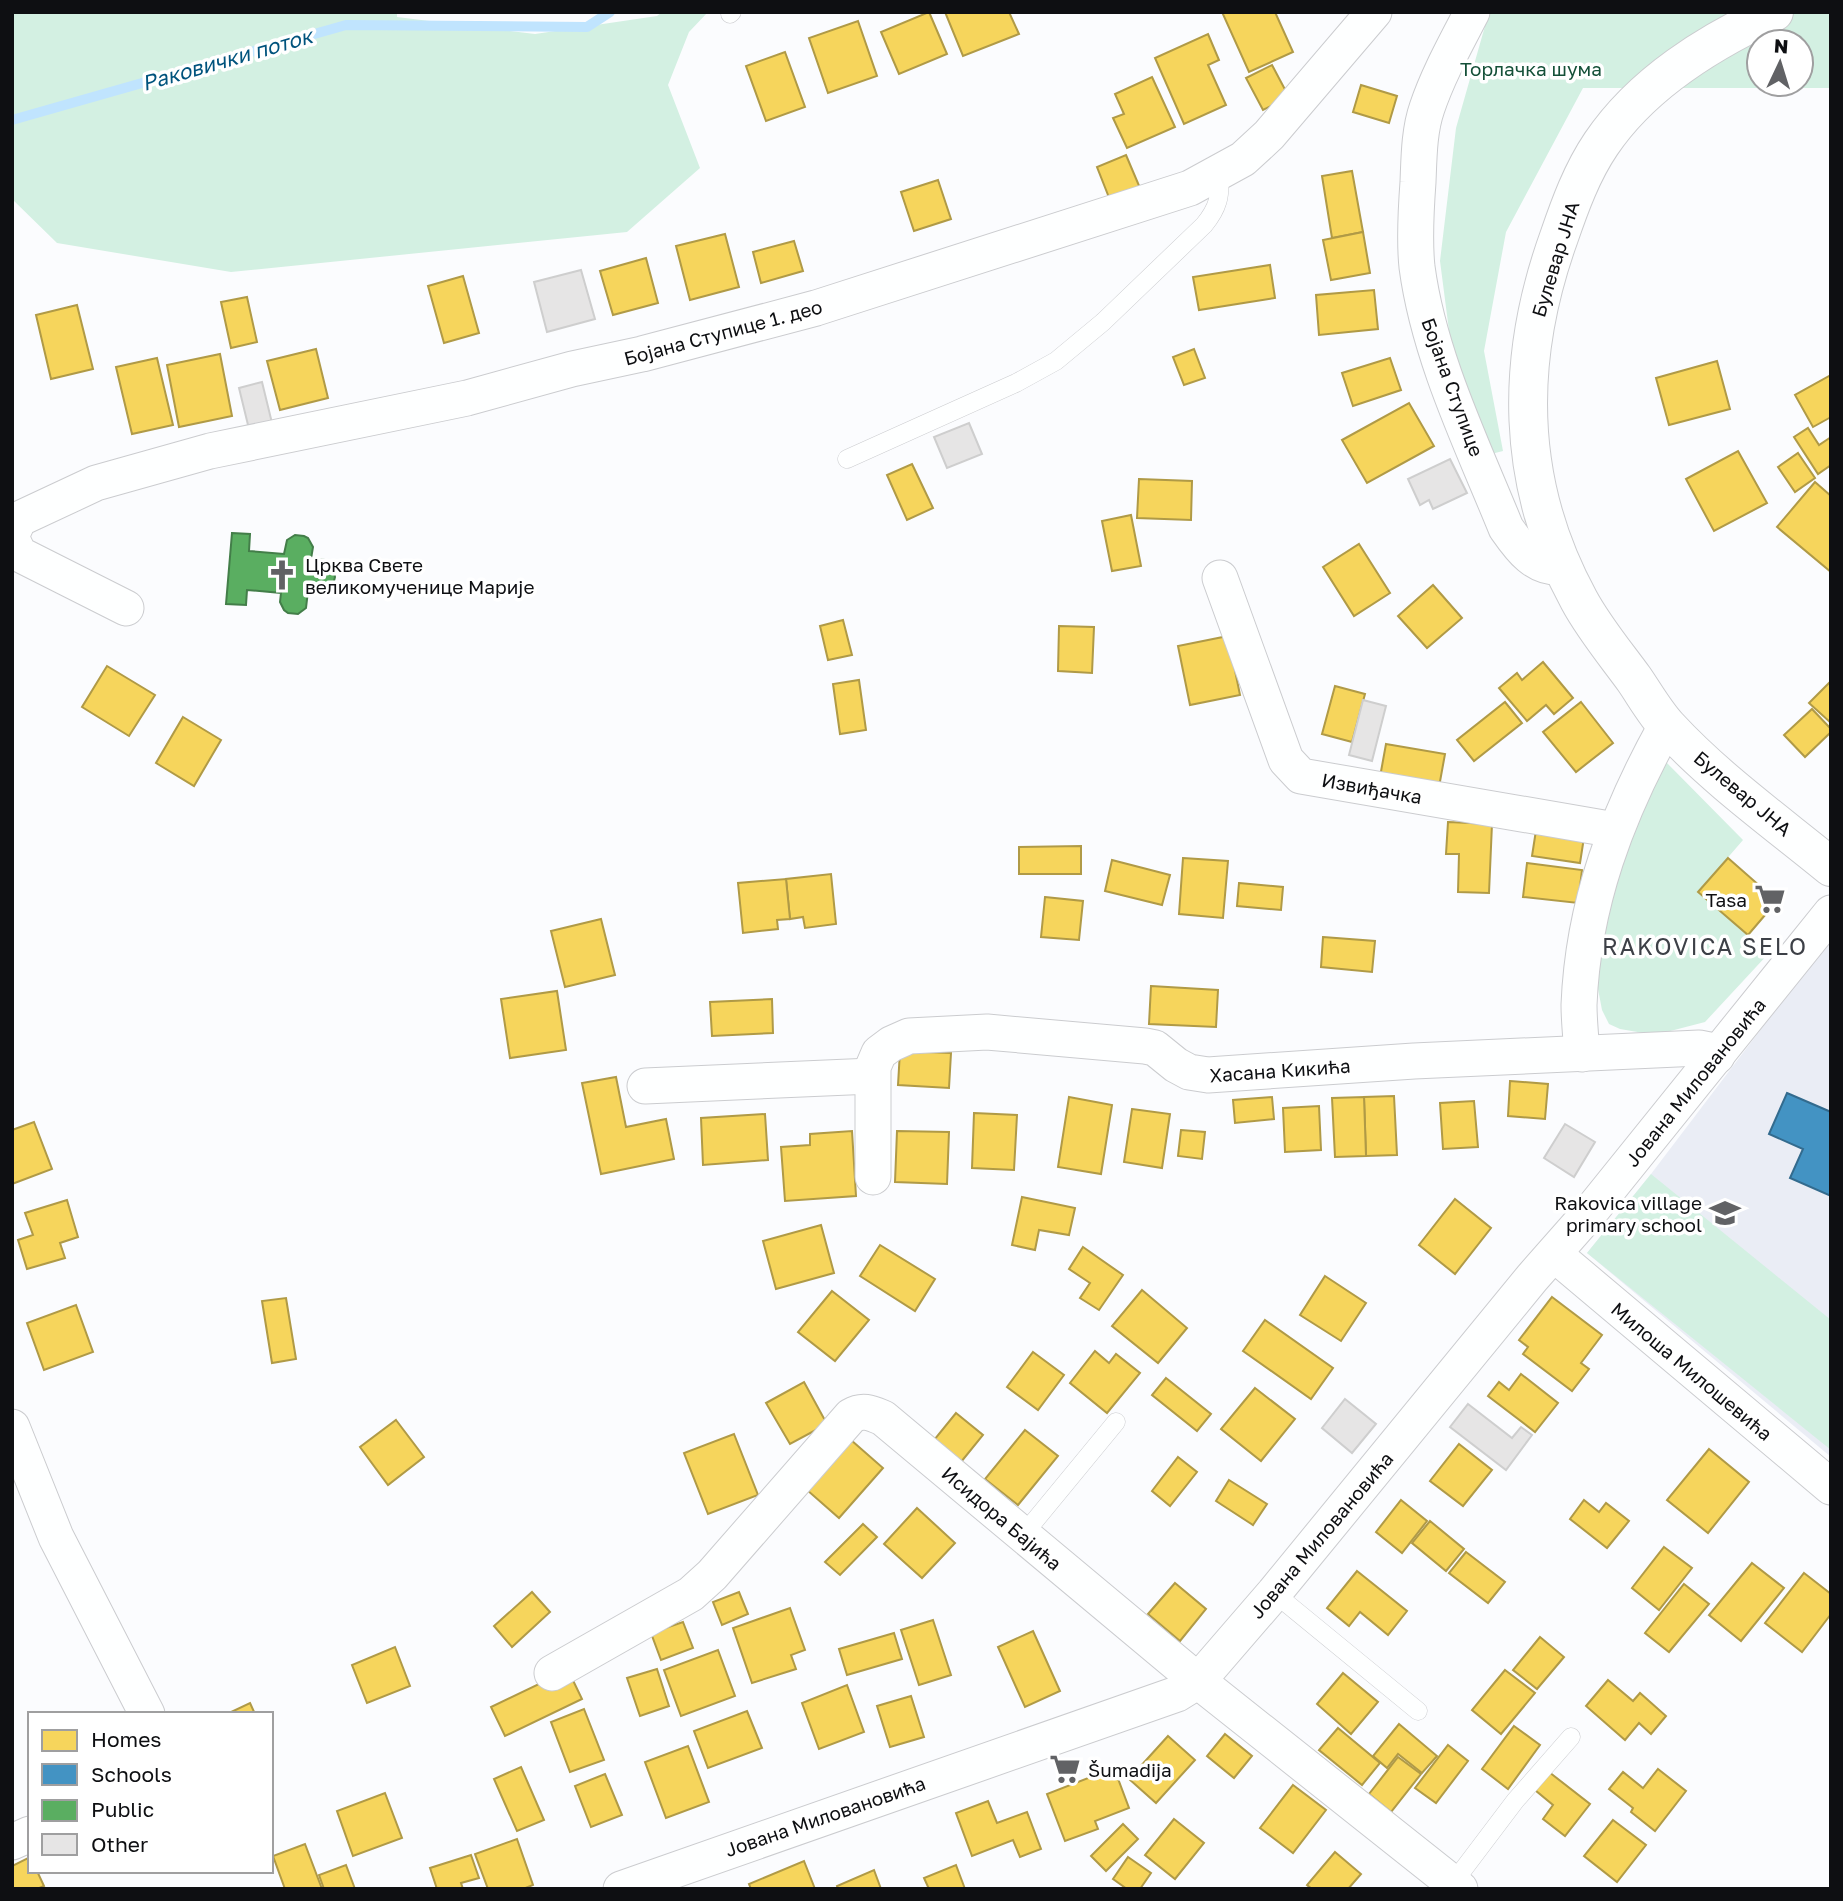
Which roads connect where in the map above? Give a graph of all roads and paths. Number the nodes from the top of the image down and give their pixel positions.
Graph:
1 (1374, 12) edge
2 (1472, 12) edge
3 (1774, 12) edge
4 (1219, 174) junction
5 (847, 459) dead end
6 (12, 536) edge
7 (1563, 567) junction
8 (1220, 578) dead end
9 (126, 608) dead end
10 (1666, 726) junction
11 (1615, 830) junction
12 (1831, 867) edge
13 (1831, 914) edge
14 (1582, 1054) junction
15 (1717, 1056) junction
16 (872, 1076) junction
17 (645, 1086) dead end
18 (873, 1177) dead end
19 (1554, 1255) junction
20 (1116, 1422) dead end
21 (12, 1427) edge
22 (1831, 1487) edge
23 (1023, 1535) junction
24 (1274, 1592) junction
25 (552, 1673) dead end
26 (1198, 1681) junction
27 (1418, 1711) dead end
28 (146, 1712) edge
29 (1571, 1737) dead end
30 (28, 1835) edge
31 (12, 1842) edge
32 (1456, 1886) edge
33 (621, 1889) edge

1 - 4 street, Бојана Ступице 1. део
2 - 7 street, Бојана Ступице
3 - 7 main road, Булевар ЈНА
4 - 5 lane
4 - 6 street, Бојана Ступице 1. део
6 - 9 street, Бојана Ступице 1. део
7 - 10 main road, Булевар ЈНА
8 - 11 street, Извиђачка
10 - 11 street
10 - 12 main road, Булевар ЈНА
11 - 14 street
13 - 15 street, Јована Миловановића
14 - 15 street, Хасана Кикића
14 - 16 street, Хасана Кикића
15 - 19 street, Јована Миловановића
16 - 17 street
16 - 18 street, Хасана Кикића
19 - 22 street, Милоша Милошевића
19 - 24 street, Јована Миловановића
20 - 23 lane
21 - 28 street
23 - 25 street, Исидора Бајића
23 - 26 street, Исидора Бајића
24 - 26 street, Јована Миловановића
24 - 27 lane
26 - 32 street, Исидора Бајића
26 - 33 street, Јована Миловановића
29 - 32 lane
30 - 31 street

